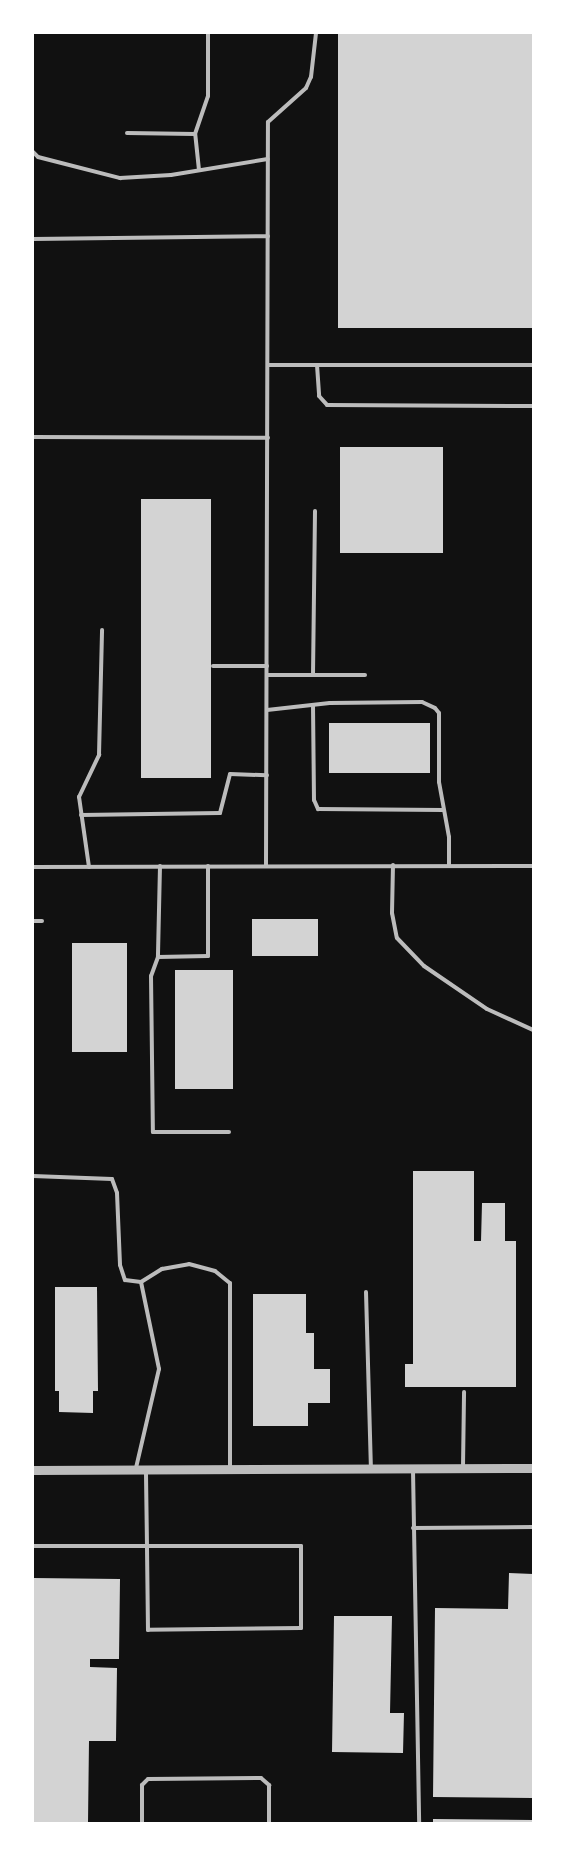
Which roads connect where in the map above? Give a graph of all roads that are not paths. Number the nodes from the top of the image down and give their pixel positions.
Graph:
1 (208, 33) edge
2 (316, 33) edge
3 (127, 133) dead end
4 (195, 134) junction
5 (33, 152) edge
6 (268, 159) junction
7 (199, 170) junction
8 (268, 237) junction
9 (33, 239) edge
10 (317, 365) junction
11 (533, 365) edge
12 (268, 366) junction
13 (533, 406) edge
14 (33, 438) edge
15 (268, 438) junction
16 (315, 511) dead end
17 (102, 630) dead end
18 (213, 666) dead end
19 (267, 666) junction
20 (267, 675) junction
21 (313, 675) junction
22 (365, 675) dead end
23 (313, 705) junction
24 (267, 710) junction
25 (267, 775) junction
26 (443, 810) junction
27 (81, 814) junction
28 (160, 866) junction
29 (208, 866) junction
30 (266, 866) junction
31 (393, 866) junction
32 (449, 866) junction
33 (533, 866) edge
34 (33, 867) edge
35 (88, 867) junction
36 (33, 921) edge
37 (42, 921) dead end
38 (158, 957) junction
39 (533, 1030) edge
40 (229, 1132) dead end
41 (33, 1176) edge
42 (141, 1282) junction
43 (366, 1292) dead end
44 (464, 1392) dead end
45 (463, 1468) junction
46 (533, 1468) edge
47 (413, 1469) junction
48 (33, 1470) edge
49 (141, 1470) junction
50 (230, 1470) junction
51 (371, 1470) junction
52 (533, 1527) edge
53 (413, 1528) junction
54 (33, 1546) edge
55 (147, 1546) junction
56 (142, 1823) edge
57 (269, 1823) edge
58 (419, 1823) edge

1 - 4 lane
2 - 6 lane
3 - 4 lane
4 - 7 lane
5 - 7 lane
6 - 7 lane
6 - 8 lane
8 - 9 lane
8 - 12 lane
10 - 11 lane
10 - 12 lane
10 - 13 lane
12 - 15 lane
14 - 15 lane
15 - 19 lane
16 - 21 lane
17 - 27 lane
18 - 19 lane
19 - 20 lane
20 - 21 lane
20 - 24 lane
21 - 22 lane
23 - 24 lane
23 - 26 lane
23 - 26 lane
24 - 25 lane
25 - 27 lane
25 - 30 lane
26 - 32 lane
27 - 35 lane
28 - 29 lane
28 - 35 lane
28 - 38 lane
29 - 30 lane
29 - 38 lane
30 - 31 lane
31 - 32 lane
31 - 39 lane
32 - 33 lane
34 - 35 lane
36 - 37 lane
38 - 40 lane
41 - 42 lane
42 - 49 lane
42 - 50 lane
43 - 51 lane
44 - 45 lane
45 - 46 street
45 - 47 street
47 - 51 street
47 - 53 lane
48 - 49 street
49 - 50 street
49 - 55 lane
50 - 51 street
52 - 53 lane
53 - 58 lane
54 - 55 lane
55 - 55 lane
56 - 57 lane

